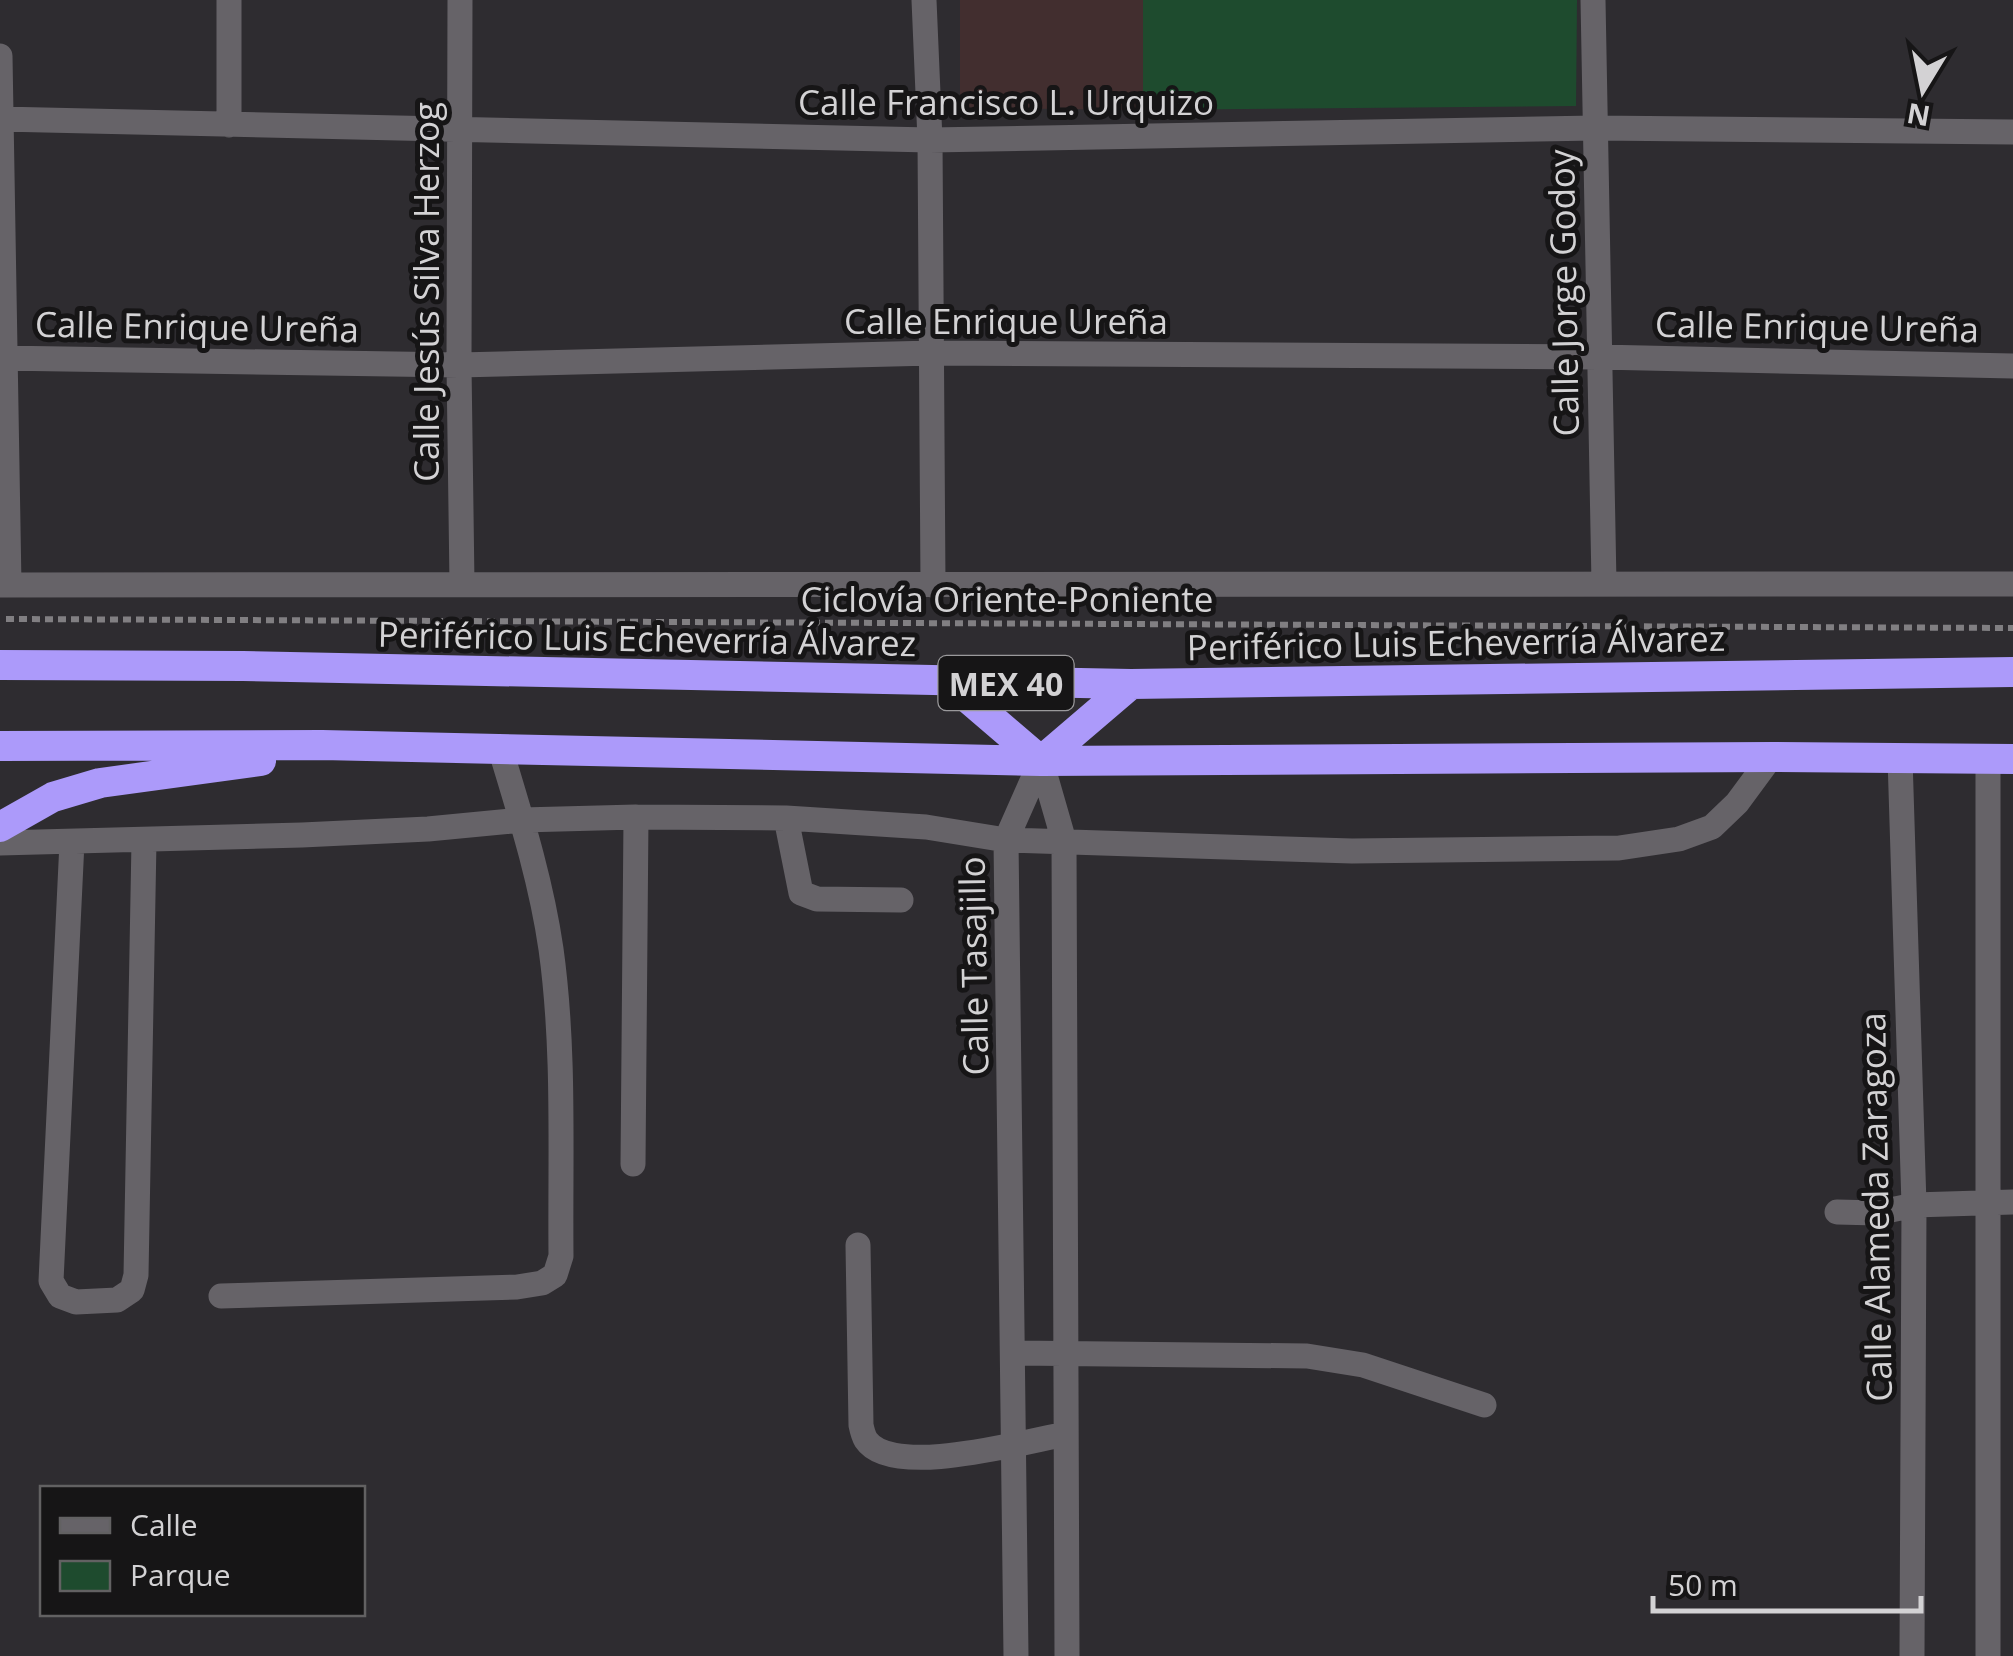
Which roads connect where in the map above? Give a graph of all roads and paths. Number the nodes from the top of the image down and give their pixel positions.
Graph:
1 (229, 0) edge
2 (460, 0) edge
3 (924, 0) edge
4 (1593, 0) edge
5 (0, 56) edge
6 (0, 120) edge
7 (229, 125) junction
8 (1595, 128) junction
9 (459, 131) junction
10 (2013, 132) edge
11 (930, 140) junction
12 (933, 354) junction
13 (1599, 356) junction
14 (2, 358) edge
15 (459, 364) junction
16 (2013, 366) edge
17 (462, 584) junction
18 (1604, 584) junction
19 (2013, 584) edge
20 (4, 585) edge
21 (933, 585) junction
22 (0, 619) edge
23 (2013, 628) edge
24 (0, 665) edge
25 (2013, 672) edge
26 (949, 682) junction
27 (1131, 684) junction
28 (322, 744) junction
29 (0, 746) edge
30 (500, 748) junction
31 (1772, 757) junction
32 (1900, 758) junction
33 (2001, 759) edge
34 (1041, 761) junction
35 (636, 818) junction
36 (786, 818) junction
37 (522, 820) junction
38 (0, 826) edge
39 (1006, 840) junction
40 (144, 841) junction
41 (1064, 841) junction
42 (72, 842) junction
43 (0, 843) edge
44 (900, 900) dead end
45 (633, 1164) dead end
46 (2002, 1202) edge
47 (1914, 1205) junction
48 (1838, 1212) dead end
49 (858, 1245) dead end
50 (221, 1296) dead end
51 (1013, 1352) junction
52 (1066, 1352) junction
53 (1484, 1405) dead end
54 (1066, 1434) junction
55 (1016, 1443) junction
56 (1016, 1656) edge
57 (1067, 1656) edge
58 (1912, 1656) edge
59 (1988, 1656) edge

1 - 7 street
2 - 9 street, Calle Jesús Silva Herzog
3 - 11 street
4 - 8 street, Calle Jorge Godoy
5 - 6 street
6 - 7 street, Calle Francisco L. Urquizo
6 - 14 street
7 - 9 street, Calle Francisco L. Urquizo
8 - 10 street, Calle Francisco L. Urquizo
8 - 11 street, Calle Francisco L. Urquizo
8 - 13 street, Calle Jorge Godoy
9 - 11 street, Calle Francisco L. Urquizo
9 - 15 street, Calle Jesús Silva Herzog
11 - 12 street
12 - 13 street, Calle Enrique Ureña
12 - 15 street, Calle Enrique Ureña
12 - 21 street
13 - 16 street, Calle Enrique Ureña
13 - 18 street, Calle Jorge Godoy
14 - 15 street, Calle Enrique Ureña
14 - 20 street
15 - 17 street, Calle Jesús Silva Herzog
17 - 20 street
17 - 21 street
18 - 19 street
18 - 21 street
22 - 23 path, Ciclovía Oriente-Poniente
24 - 26 highway, Periférico Luis Echeverría Álvarez / MEX 40
25 - 27 highway, Periférico Luis Echeverría Álvarez / MEX 40
26 - 27 highway, Periférico Luis Echeverría Álvarez / MEX 40
26 - 34 highway
27 - 34 highway
28 - 29 highway, MEX 40
28 - 30 highway, MEX 40
28 - 38 highway
30 - 34 highway, MEX 40
30 - 37 street
31 - 32 highway, MEX 40
31 - 34 highway, MEX 40
31 - 41 street
32 - 33 highway, MEX 40
32 - 47 street, Calle Alameda Zaragoza
33 - 46 street
34 - 39 street, Calle Tasajillo
34 - 41 street
35 - 36 street
35 - 37 street
35 - 45 street
36 - 39 street
36 - 44 street
37 - 40 street
37 - 50 street
39 - 41 street
39 - 51 street, Calle Tasajillo
40 - 42 street
40 - 42 street
41 - 52 street
42 - 43 street
46 - 47 street
46 - 59 street
47 - 48 street
47 - 58 street, Calle Alameda Zaragoza
49 - 55 street
51 - 52 street
51 - 55 street, Calle Tasajillo
52 - 53 street
52 - 54 street
54 - 55 street
54 - 57 street
55 - 56 street, Calle Tasajillo

